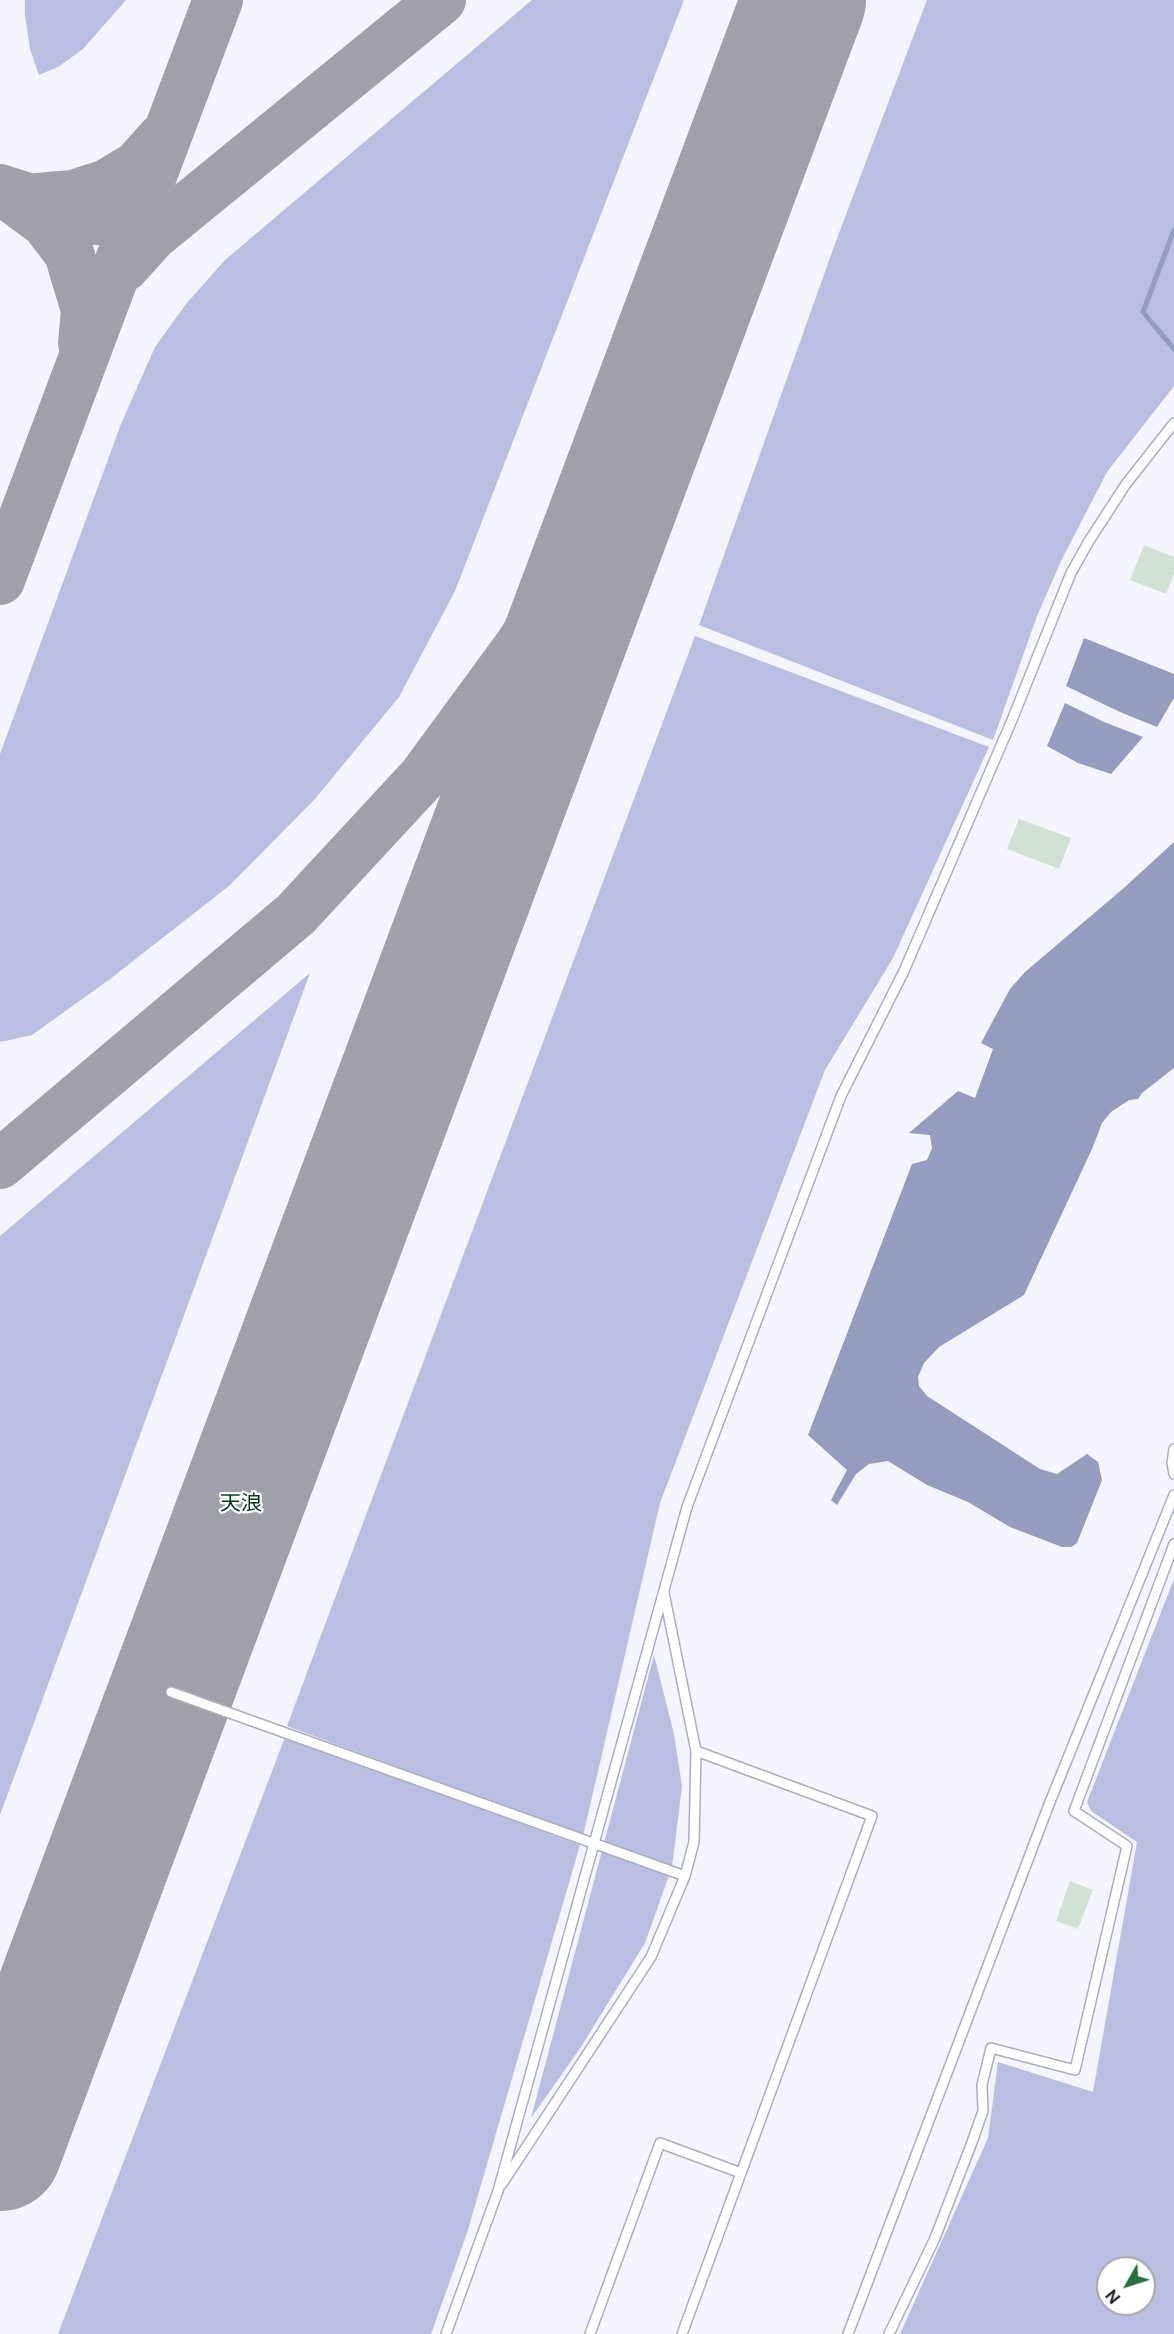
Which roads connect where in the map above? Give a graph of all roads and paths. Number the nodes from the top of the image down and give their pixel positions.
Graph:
1 (1174, 423) edge
2 (1174, 1449) edge
3 (1174, 1474) edge
4 (1174, 1495) edge
5 (1174, 1544) edge
6 (663, 1589) junction
7 (171, 1692) dead end
8 (696, 1751) junction
9 (594, 1843) junction
10 (685, 1876) junction
11 (741, 2173) junction
12 (498, 2191) junction
13 (446, 2334) edge
14 (590, 2334) edge
15 (682, 2334) edge
16 (848, 2334) edge
17 (889, 2334) edge

1 - 6 lane
2 - 3 lane
4 - 16 lane
5 - 17 lane
6 - 8 lane
6 - 9 lane
7 - 9 lane
8 - 10 lane
8 - 11 lane
9 - 10 lane
9 - 12 lane
10 - 12 lane
11 - 14 lane
11 - 15 lane
12 - 13 lane

